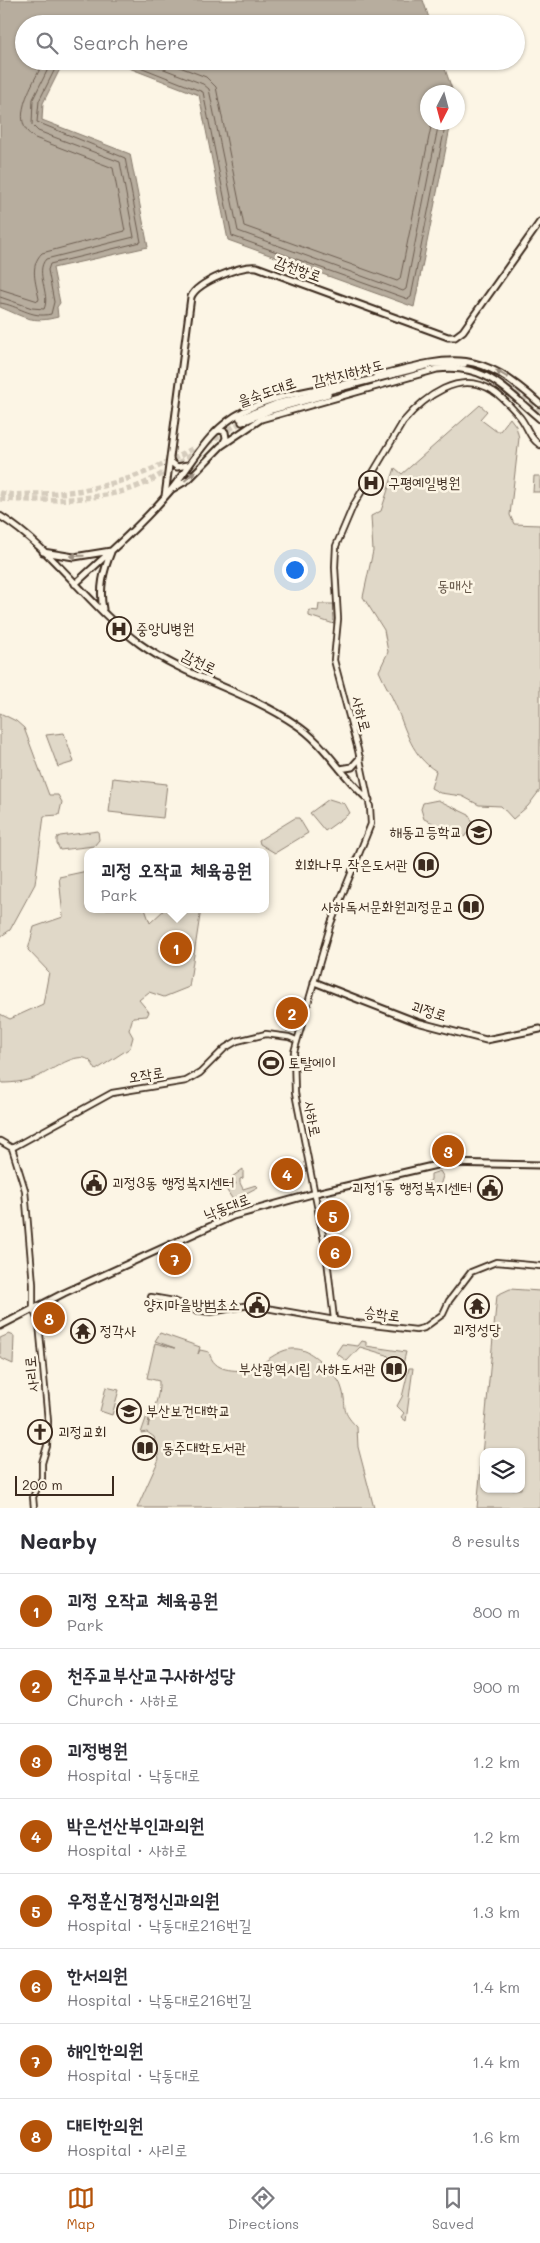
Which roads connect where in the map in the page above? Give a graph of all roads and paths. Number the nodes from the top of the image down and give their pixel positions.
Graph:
1 (540, 222) edge
2 (464, 365) tunnel mouth
3 (418, 369) junction
4 (540, 404) edge
5 (540, 419) edge
6 (241, 420) tunnel mouth
7 (209, 437) junction
8 (540, 445) edge
9 (221, 446) junction
10 (199, 449) junction
11 (170, 455) junction
12 (208, 459) junction
13 (188, 465) junction
14 (170, 491) junction
15 (165, 496) junction
16 (0, 516) edge
17 (111, 551) junction
18 (42, 552) junction
19 (75, 584) junction
20 (103, 610) junction
21 (360, 758) junction
22 (340, 769) junction
23 (369, 800) junction
24 (314, 982) junction
25 (540, 1028) edge
26 (296, 1040) junction
27 (0, 1141) edge
28 (12, 1148) junction
29 (540, 1164) edge
30 (316, 1193) junction
31 (540, 1266) edge
32 (151, 1297) dead end
33 (33, 1309) junction
34 (334, 1319) junction
35 (0, 1326) edge
36 (34, 1508) edge

1 - 11 main road, 감천항로
2 - 3 highway, 감천지하차도
4 -> 3 main road, 을숙도대로
3 - 5 main road, 을숙도대로
3 - 6 highway, 감천지하차도
3 - 7 main road, 을숙도대로
3 - 9 main road, 을숙도대로
7 - 9 main road
7 - 10 main road, 을숙도대로
8 - 21 street, 사하로
9 - 12 main road, 을숙도대로
10 - 12 main road
10 - 13 main road, 을숙도대로
11 - 13 main road
11 - 15 main road, 감천항로
14 -> 12 main road, 을숙도대로
13 - 14 main road, 을숙도대로
14 - 15 main road, 을숙도대로
15 - 17 main road, 을숙도대로
16 - 18 main road, 감천로
17 -> 18 main road
17 - 19 main road, 을숙도대로
17 - 20 main road
18 - 19 main road, 감천로
19 - 20 main road, 감천로
20 - 22 main road, 감천로
21 - 22 main road
21 - 23 street, 사하로
22 - 23 main road, 감천로
23 - 24 street, 사하로
24 - 25 main road, 괴정로
24 - 26 street, 사하로
26 - 28 street, 오작로
26 - 30 street, 사하로
27 - 28 street
28 - 33 street, 사리로
29 - 30 main road, 낙동대로
30 - 33 main road, 낙동대로
30 - 34 street, 사하로
31 - 34 street, 승학로
32 - 34 street, 승학로
33 - 35 main road, 낙동대로
33 - 36 street, 사리로

